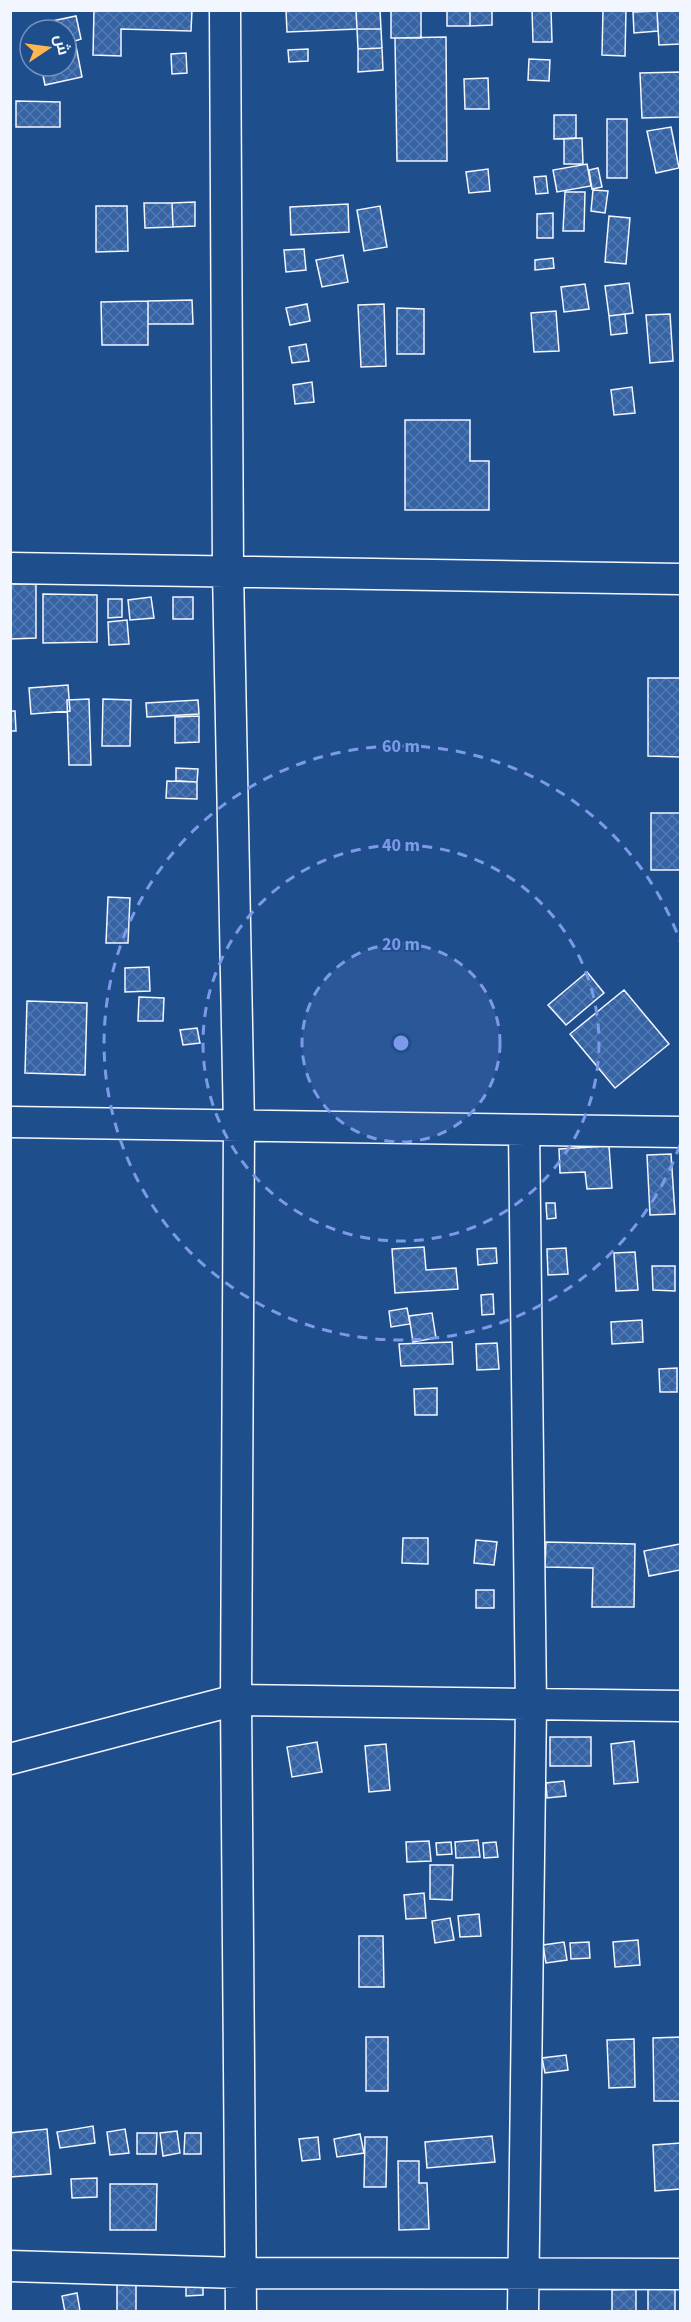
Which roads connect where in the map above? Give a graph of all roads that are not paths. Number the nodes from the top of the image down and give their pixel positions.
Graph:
1 (225, 10) edge
2 (10, 568) edge
3 (228, 572) junction
4 (681, 579) edge
5 (10, 1122) edge
6 (239, 1126) junction
7 (524, 1130) junction
8 (681, 1132) edge
9 (236, 1700) junction
10 (531, 1704) junction
11 (681, 1706) edge
12 (10, 1759) edge
13 (10, 2266) edge
14 (239, 2274) junction
15 (524, 2274) junction
16 (681, 2274) edge
17 (241, 2312) edge
18 (523, 2312) edge

1 - 3 street
2 - 3 street
3 - 4 street
3 - 6 street
5 - 6 street
6 - 7 street
6 - 9 street
7 - 8 street
7 - 10 street
9 - 10 street
9 - 12 street
9 - 14 street
10 - 11 street
10 - 15 street
13 - 14 street
14 - 15 street
14 - 17 street
15 - 16 street
15 - 18 street

